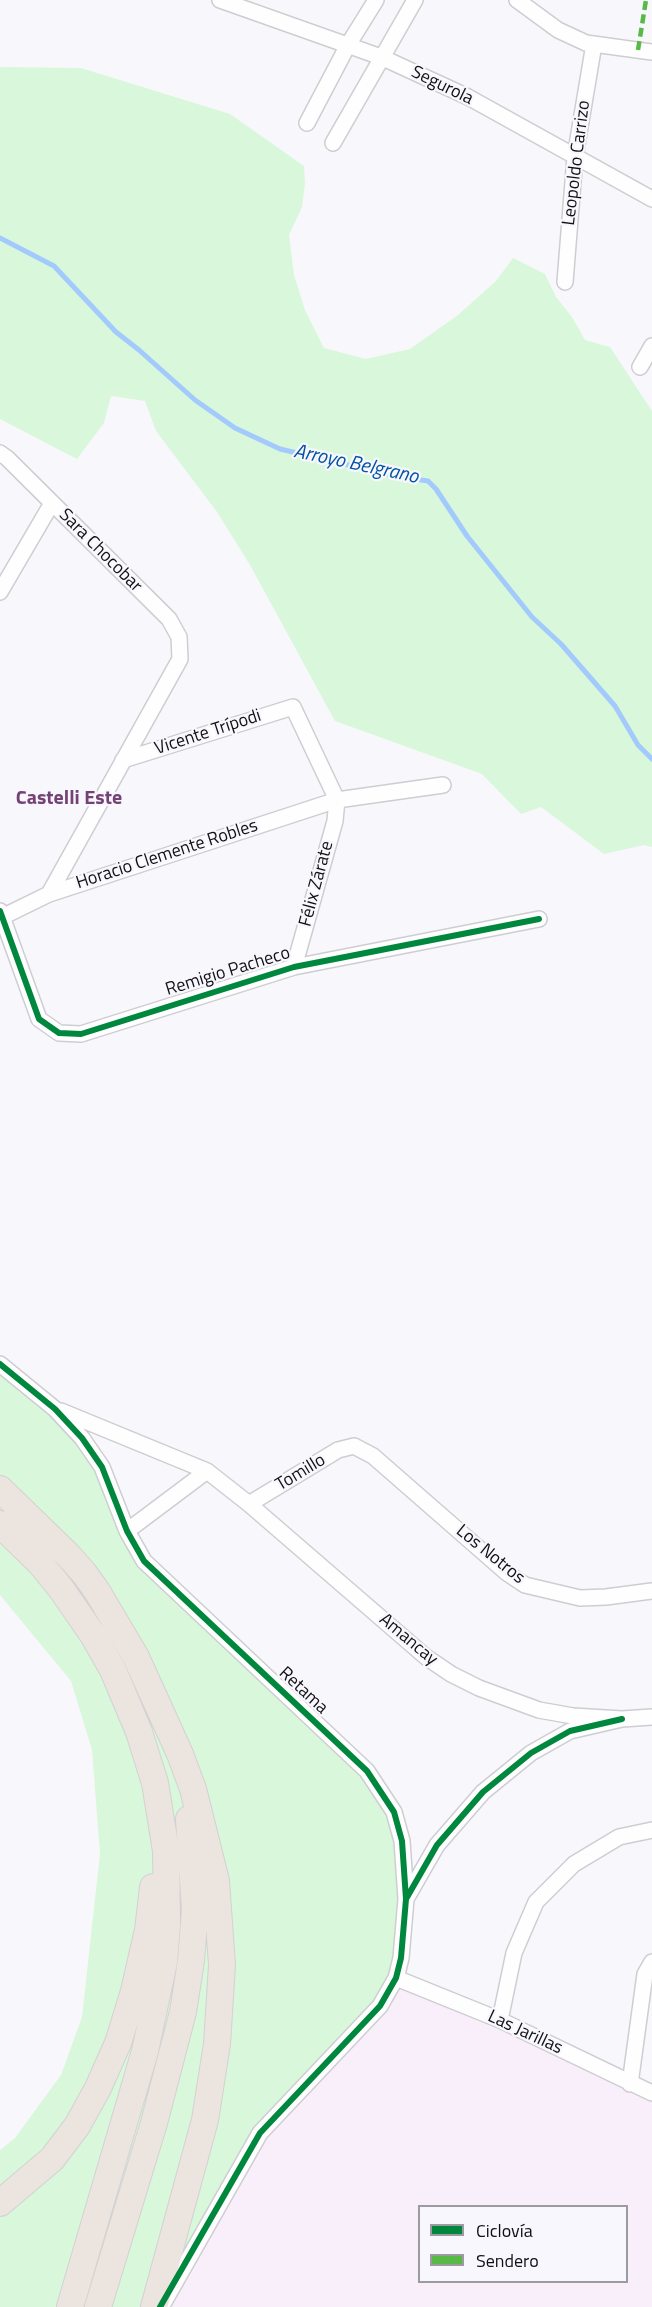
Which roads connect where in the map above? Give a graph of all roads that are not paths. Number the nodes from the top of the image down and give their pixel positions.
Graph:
1 (220, 0) edge
2 (376, 0) edge
3 (415, 0) edge
4 (517, 0) edge
5 (594, 44) junction
6 (348, 45) junction
7 (652, 52) edge
8 (381, 57) junction
9 (307, 123) dead end
10 (333, 143) dead end
11 (575, 157) junction
12 (652, 199) edge
13 (565, 282) dead end
14 (652, 346) edge
15 (640, 367) dead end
16 (0, 453) edge
17 (52, 503) junction
18 (0, 592) edge
19 (180, 659) joint
20 (123, 760) junction
21 (443, 785) dead end
22 (337, 800) junction
23 (49, 894) junction
24 (0, 915) edge
25 (539, 919) dead end
26 (294, 967) junction
27 (0, 1364) edge
28 (56, 1409) junction
29 (354, 1446) joint
30 (207, 1471) junction
31 (0, 1489) edge
32 (249, 1504) junction
33 (0, 1524) edge
34 (127, 1532) junction
35 (652, 1591) edge
36 (652, 1717) edge
37 (164, 1719) junction
38 (622, 1719) junction
39 (161, 1812) junction
40 (652, 1830) edge
41 (406, 1899) junction
42 (652, 1962) edge
43 (396, 1978) junction
44 (500, 2020) junction
45 (630, 2084) junction
46 (652, 2093) edge
47 (0, 2203) edge
48 (70, 2307) edge
49 (98, 2307) edge
50 (154, 2307) edge
51 (160, 2307) edge

1 - 6 street, Segurola
2 - 6 street
3 - 8 street
4 - 5 street
5 - 7 street
5 - 11 street, Leopoldo Carrizo
6 - 8 street, Segurola
6 - 9 street
8 - 10 street
8 - 11 street, Segurola
11 - 12 street, Segurola
11 - 13 street, Leopoldo Carrizo
14 - 15 street
16 - 17 street, Sara Chocobar
17 - 18 street
17 - 19 street, Sara Chocobar
19 - 20 street, Vicente Trípodi
20 - 22 street, Vicente Trípodi
20 - 23 street, Vicente Trípodi
21 - 22 street, Horacio Clemente Robles
22 - 23 street, Horacio Clemente Robles
22 - 26 street, Félix Zárate
23 - 24 street, Horacio Clemente Robles
24 - 26 street, Remigio Pacheco
25 - 26 street, Remigio Pacheco
27 - 28 street
28 - 30 street, Amancay
28 - 34 street, Retama
29 - 32 street, Tomillo
29 - 35 street, Los Notros
30 - 32 street, Amancay
30 - 34 street
31 - 37 highway
32 - 38 street, Amancay
33 - 39 highway
34 - 41 street, Retama
36 - 38 street, Amancay
37 - 49 highway
37 - 50 highway
38 - 41 street
39 - 47 highway
39 - 48 highway
40 - 44 street
41 - 43 street, Retama
42 - 45 street
43 - 44 street, Las Jarillas
43 - 51 street, Retama
44 - 45 street, Las Jarillas
45 - 46 street, Las Jarillas

